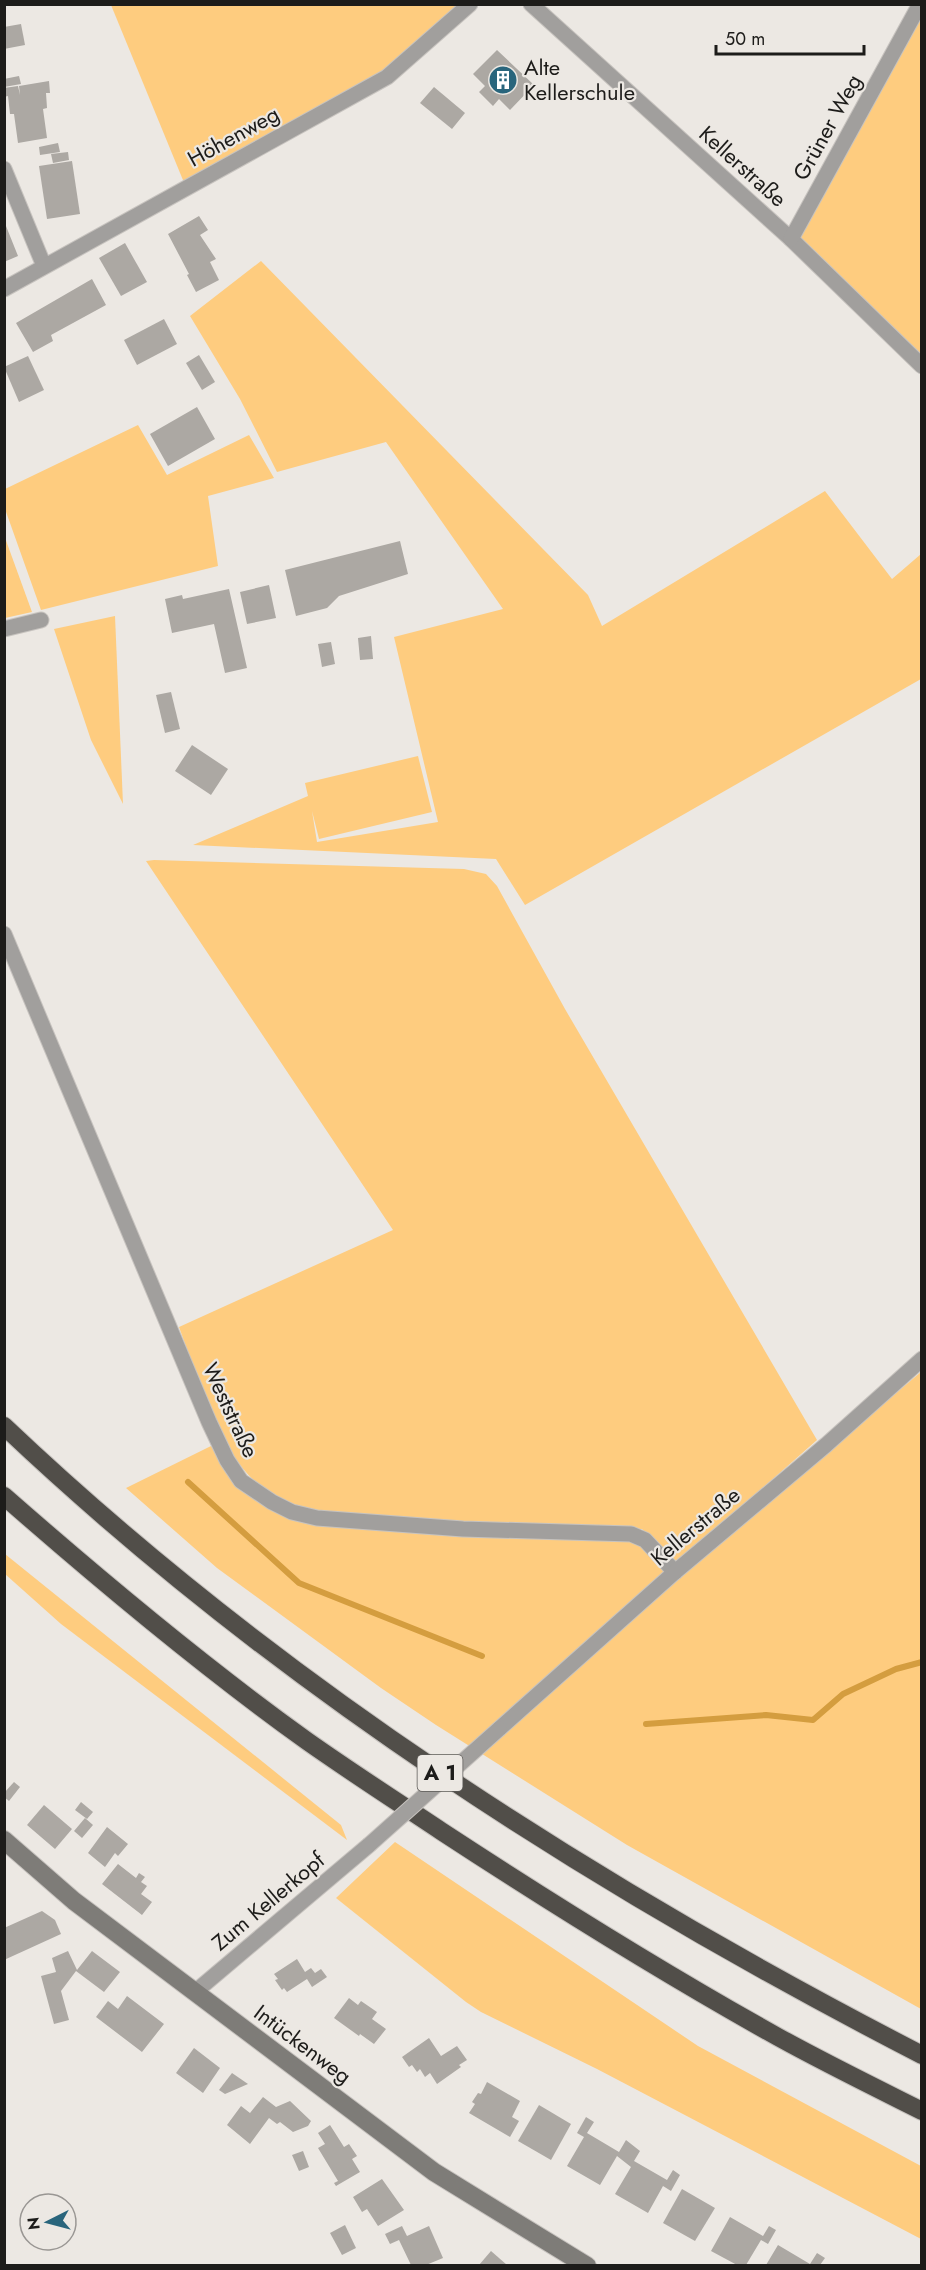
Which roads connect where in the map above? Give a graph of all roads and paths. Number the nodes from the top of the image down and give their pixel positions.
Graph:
1 (470, 4) edge
2 (531, 4) edge
3 (920, 4) edge
4 (4, 170) edge
5 (791, 239) junction
6 (44, 266) junction
7 (4, 289) edge
8 (921, 366) edge
9 (41, 620) dead end
10 (4, 629) edge
11 (4, 934) edge
12 (921, 1359) edge
13 (4, 1426) edge
14 (4, 1496) edge
15 (675, 1572) junction
16 (4, 1840) edge
17 (369, 1845) joint
18 (195, 1992) junction
19 (921, 2055) edge
20 (921, 2111) edge
21 (587, 2265) edge

1 - 6 street, Höhenweg
2 - 5 street, Kellerstraße
3 - 5 street, Grüner Weg
4 - 6 street
5 - 8 street, Kellerstraße
6 - 7 street, Höhenweg
9 - 10 street
11 - 15 street, Weststraße
12 - 15 street, Kellerstraße
13 - 19 highway, A 1
14 - 20 highway, A 1
15 - 17 street, Kellerstraße, bridge
16 - 18 street, Intückenweg
17 - 18 street, Zum Kellerkopf
18 - 21 street, Intückenweg

